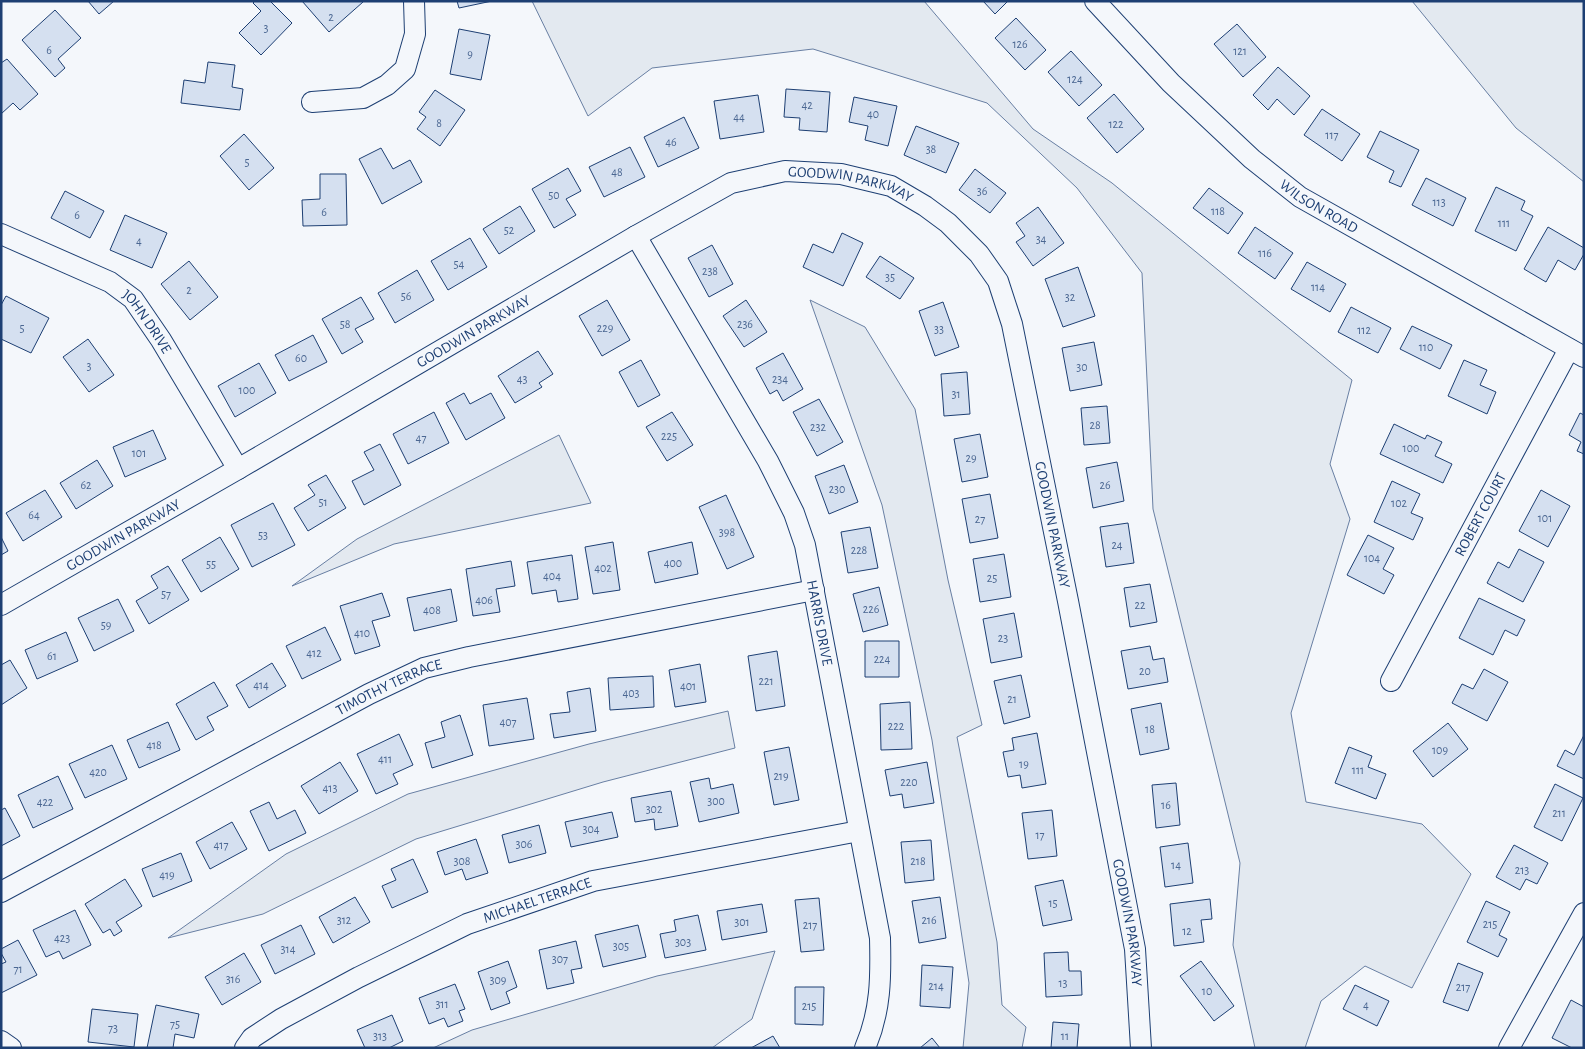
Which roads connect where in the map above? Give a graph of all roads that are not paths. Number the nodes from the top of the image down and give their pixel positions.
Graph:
1 (414, 1) edge
2 (1095, 1) edge
3 (312, 102) dead end
4 (1, 234) edge
5 (636, 236) junction
6 (1576, 353) edge
7 (238, 469) junction
8 (814, 590) junction
9 (1, 605) edge
10 (1391, 681) dead end
11 (859, 831) junction
12 (1, 892) edge
13 (1584, 913) edge
14 (1, 1041) edge
15 (11, 1048) edge
16 (245, 1048) edge
17 (865, 1048) edge
18 (1144, 1048) edge
19 (1509, 1048) edge

1 - 3 street
2 - 6 street, WILSON ROAD
4 - 7 street, JOHN DRIVE
5 - 7 street, GOODWIN PARKWAY
5 - 8 street, HARRIS DRIVE
5 - 18 street, GOODWIN PARKWAY
6 - 10 street, ROBERT COURT
7 - 9 street, GOODWIN PARKWAY
8 - 11 street, HARRIS DRIVE
8 - 12 street, TIMOTHY TERRACE
11 - 16 street, MICHAEL TERRACE
11 - 17 street, HARRIS DRIVE
13 - 19 street
14 - 15 street

